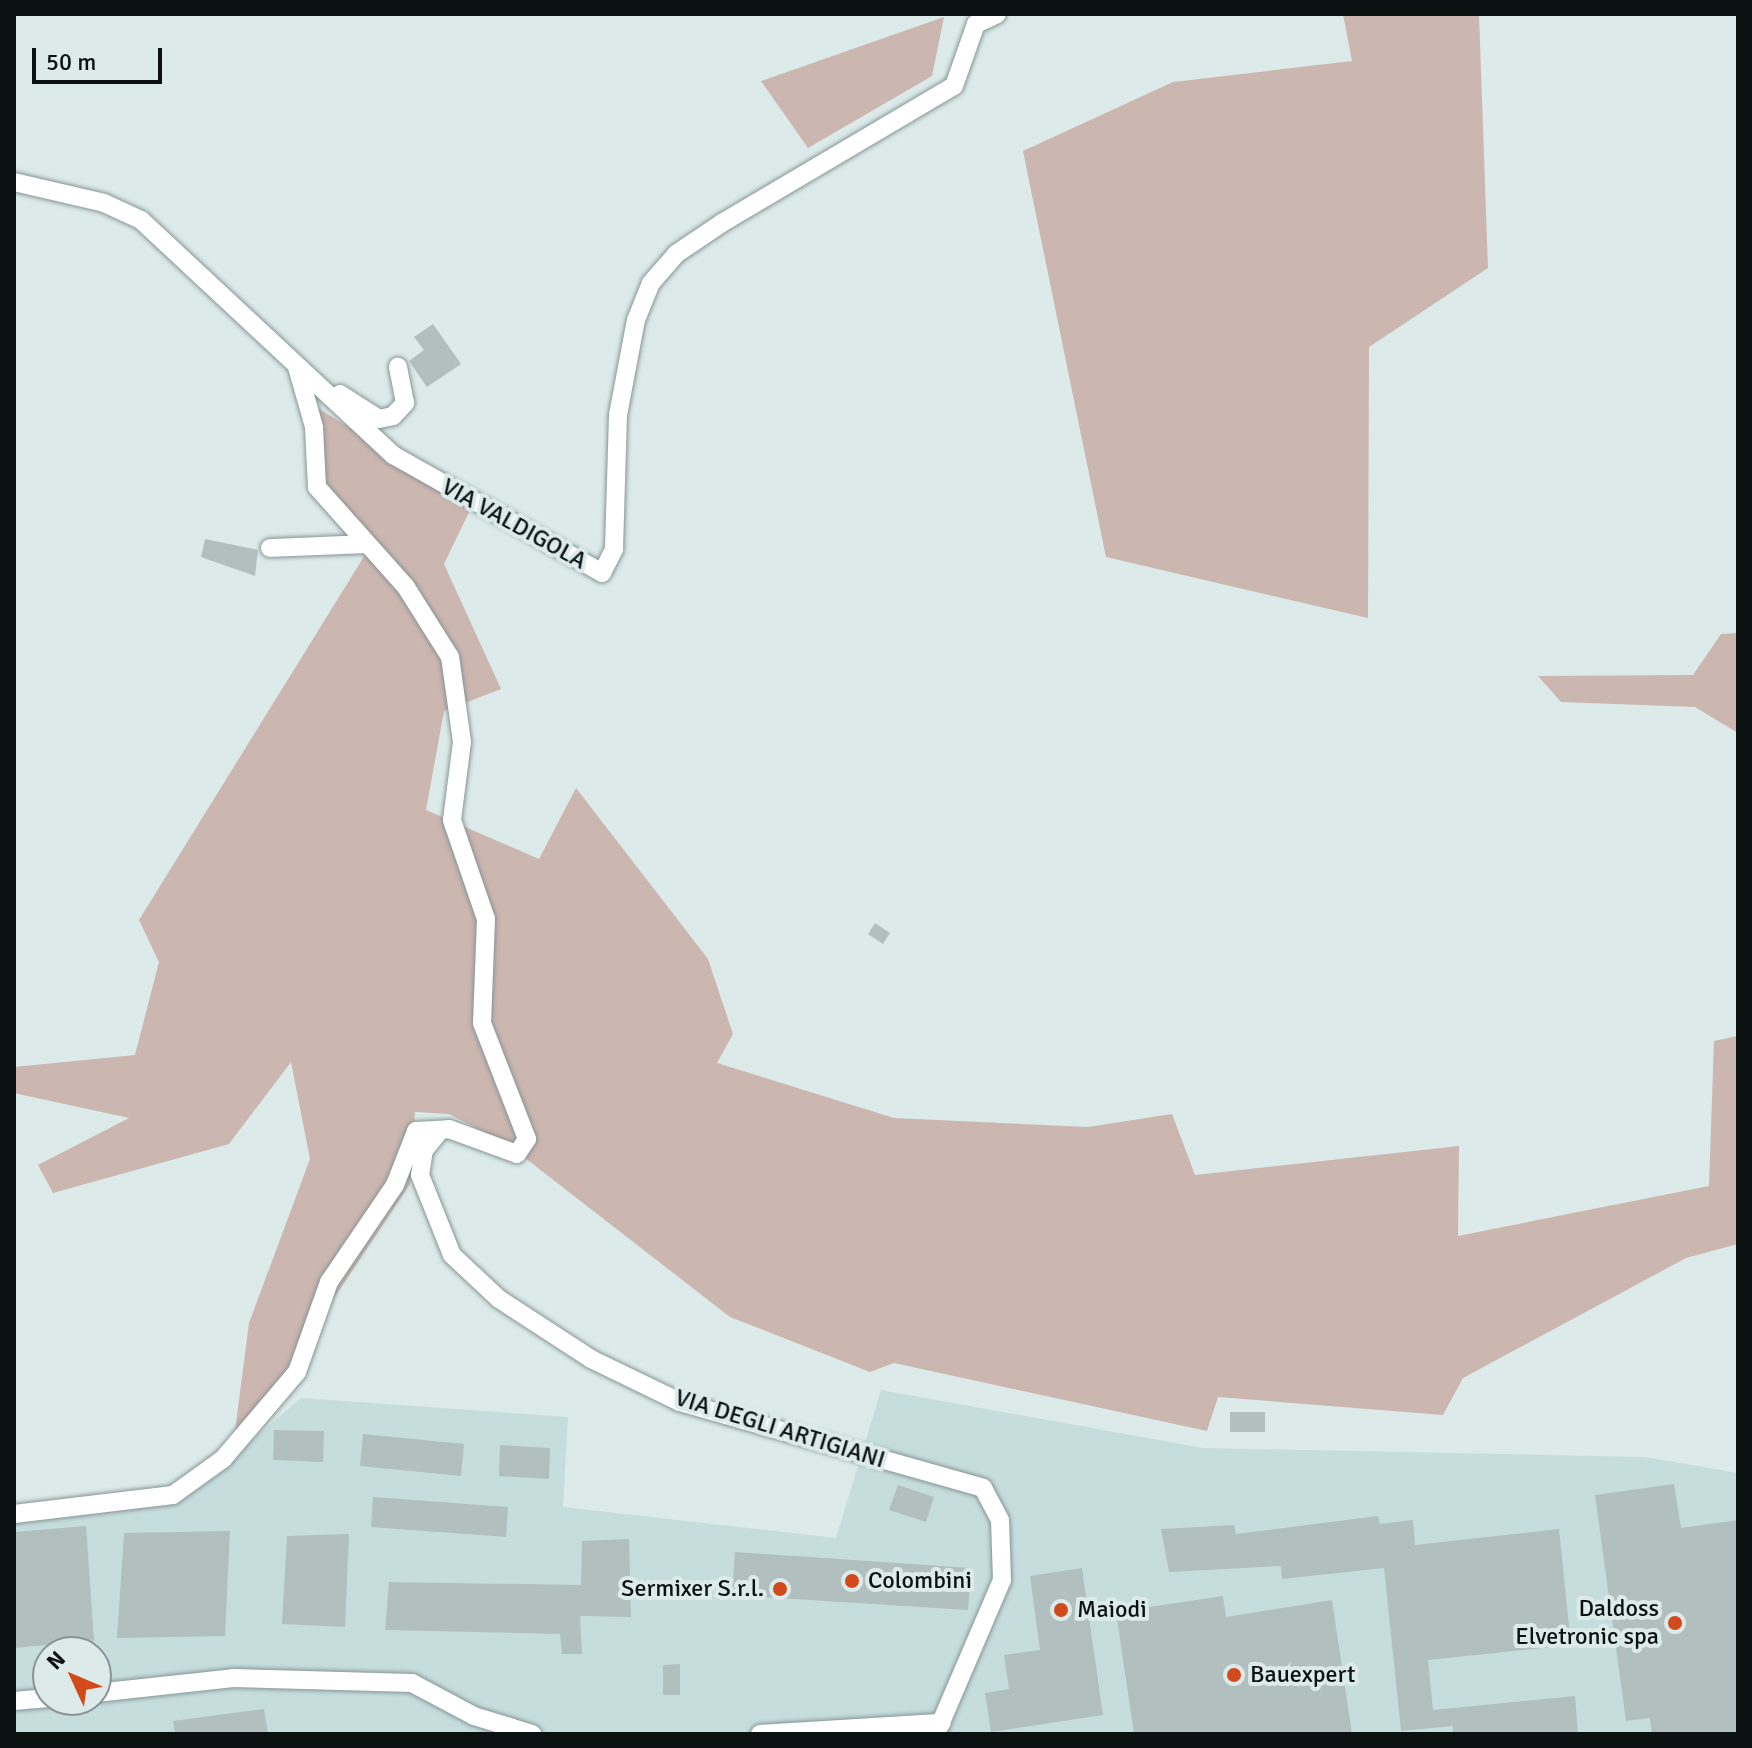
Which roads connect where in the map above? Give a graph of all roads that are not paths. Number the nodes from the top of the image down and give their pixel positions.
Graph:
1 (997, 14) edge
2 (14, 182) edge
3 (297, 367) junction
4 (398, 367) dead end
5 (365, 544) junction
6 (270, 548) dead end
7 (438, 1133) junction
8 (14, 1514) edge
9 (112, 1691) edge
10 (939, 1728) edge
11 (532, 1734) edge
12 (760, 1734) edge

1 - 3 street, VIA VALDIGOLA
2 - 3 street, VIA VALDIGOLA
3 - 4 street
3 - 5 street
5 - 6 street
5 - 7 street
7 - 8 street
7 - 10 street, VIA DEGLI ARTIGIANI
9 - 11 street
10 - 12 street, VIA DEGLI ARTIGIANI

